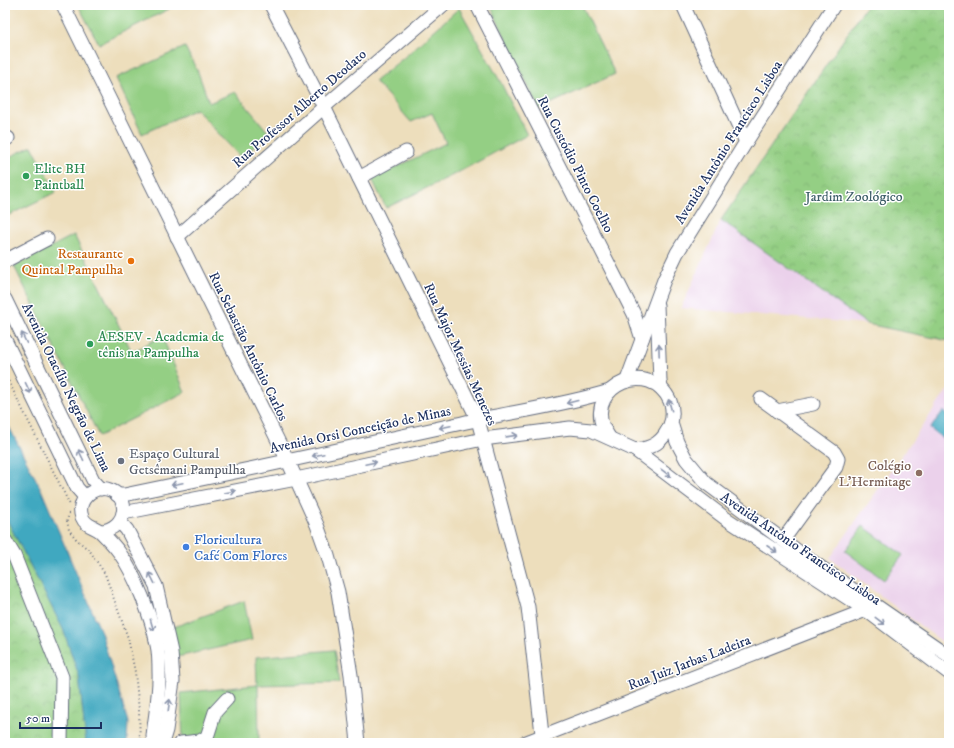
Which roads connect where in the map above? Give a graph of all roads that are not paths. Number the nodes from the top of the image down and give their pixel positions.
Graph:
1 (63, 5) edge
2 (271, 5) edge
3 (443, 5) edge
4 (477, 5) edge
5 (683, 5) edge
6 (834, 5) edge
7 (324, 107) junction
8 (746, 142) junction
9 (406, 152) dead end
10 (359, 178) junction
11 (177, 237) junction
12 (48, 239) dead end
13 (5, 261) edge
14 (5, 299) edge
15 (657, 300) junction
16 (642, 339) junction
17 (5, 340) edge
18 (627, 380) junction
19 (661, 388) junction
20 (610, 391) junction
21 (761, 399) dead end
22 (813, 404) dead end
23 (777, 411) junction
24 (478, 420) junction
25 (671, 423) junction
26 (609, 438) junction
27 (483, 439) junction
28 (635, 450) junction
29 (288, 461) junction
30 (296, 479) junction
31 (101, 489) junction
32 (117, 495) junction
33 (85, 497) junction
34 (121, 517) junction
35 (100, 531) junction
36 (786, 535) junction
37 (5, 540) edge
38 (866, 610) junction
39 (949, 656) edge
40 (949, 673) edge
41 (227, 699) dead end
42 (542, 740) edge
43 (61, 743) edge
44 (154, 743) edge
45 (162, 743) edge
46 (181, 743) edge
47 (358, 743) edge
48 (524, 743) edge

1 - 11 street, Rua Sebastião Antônio Carlos
2 - 7 street, Rua Major Messias Menezes
3 - 7 street, Rua Professor Alberto Deodato
4 - 16 street, Rua Custódio Pinto Coelho
5 - 8 street
6 - 8 street, Avenida Antônio Francisco Lisboa
7 - 10 street, Rua Major Messias Menezes
7 - 11 street, Rua Professor Alberto Deodato
8 - 15 street, Avenida Antônio Francisco Lisboa
9 - 10 street
10 - 24 street, Rua Major Messias Menezes
11 - 29 street, Rua Sebastião Antônio Carlos
12 - 13 street
31 -> 14 street, Avenida Otacílio Negrão de Lima
15 - 16 street, Avenida Antônio Francisco Lisboa
19 -> 15 street, Avenida Antônio Francisco Lisboa
16 - 18 street, Avenida Antônio Francisco Lisboa
17 -> 33 street
18 - 19 street
18 - 20 street
25 -> 19 street
20 -> 24 street, Avenida Orsi Conceição de Minas
20 - 26 street
21 - 23 street
22 - 23 street
23 - 36 street
24 - 27 street, Rua Major Messias Menezes
24 -> 29 street, Avenida Orsi Conceição de Minas
25 - 28 street
25 - 36 street, Avenida Antônio Francisco Lisboa
27 -> 26 street
26 - 28 street
30 -> 27 street
27 - 42 street, Rua Major Messias Menezes
28 -> 38 street, Avenida Antônio Francisco Lisboa
29 - 30 street, Rua Sebastião Antônio Carlos
29 -> 32 street, Avenida Orsi Conceição de Minas
34 -> 30 street
30 - 47 street, Rua Sebastião Antônio Carlos
31 - 32 street
31 - 33 street
32 - 34 street
33 - 35 street
34 - 35 street
45 -> 34 street
35 -> 44 street
36 - 39 street, Avenida Antônio Francisco Lisboa
37 - 43 street
38 -> 40 street, Avenida Antônio Francisco Lisboa
38 - 42 street, Rua Juiz Jarbas Ladeira
41 - 46 street
42 - 48 street, Rua Juiz Jarbas Ladeira

